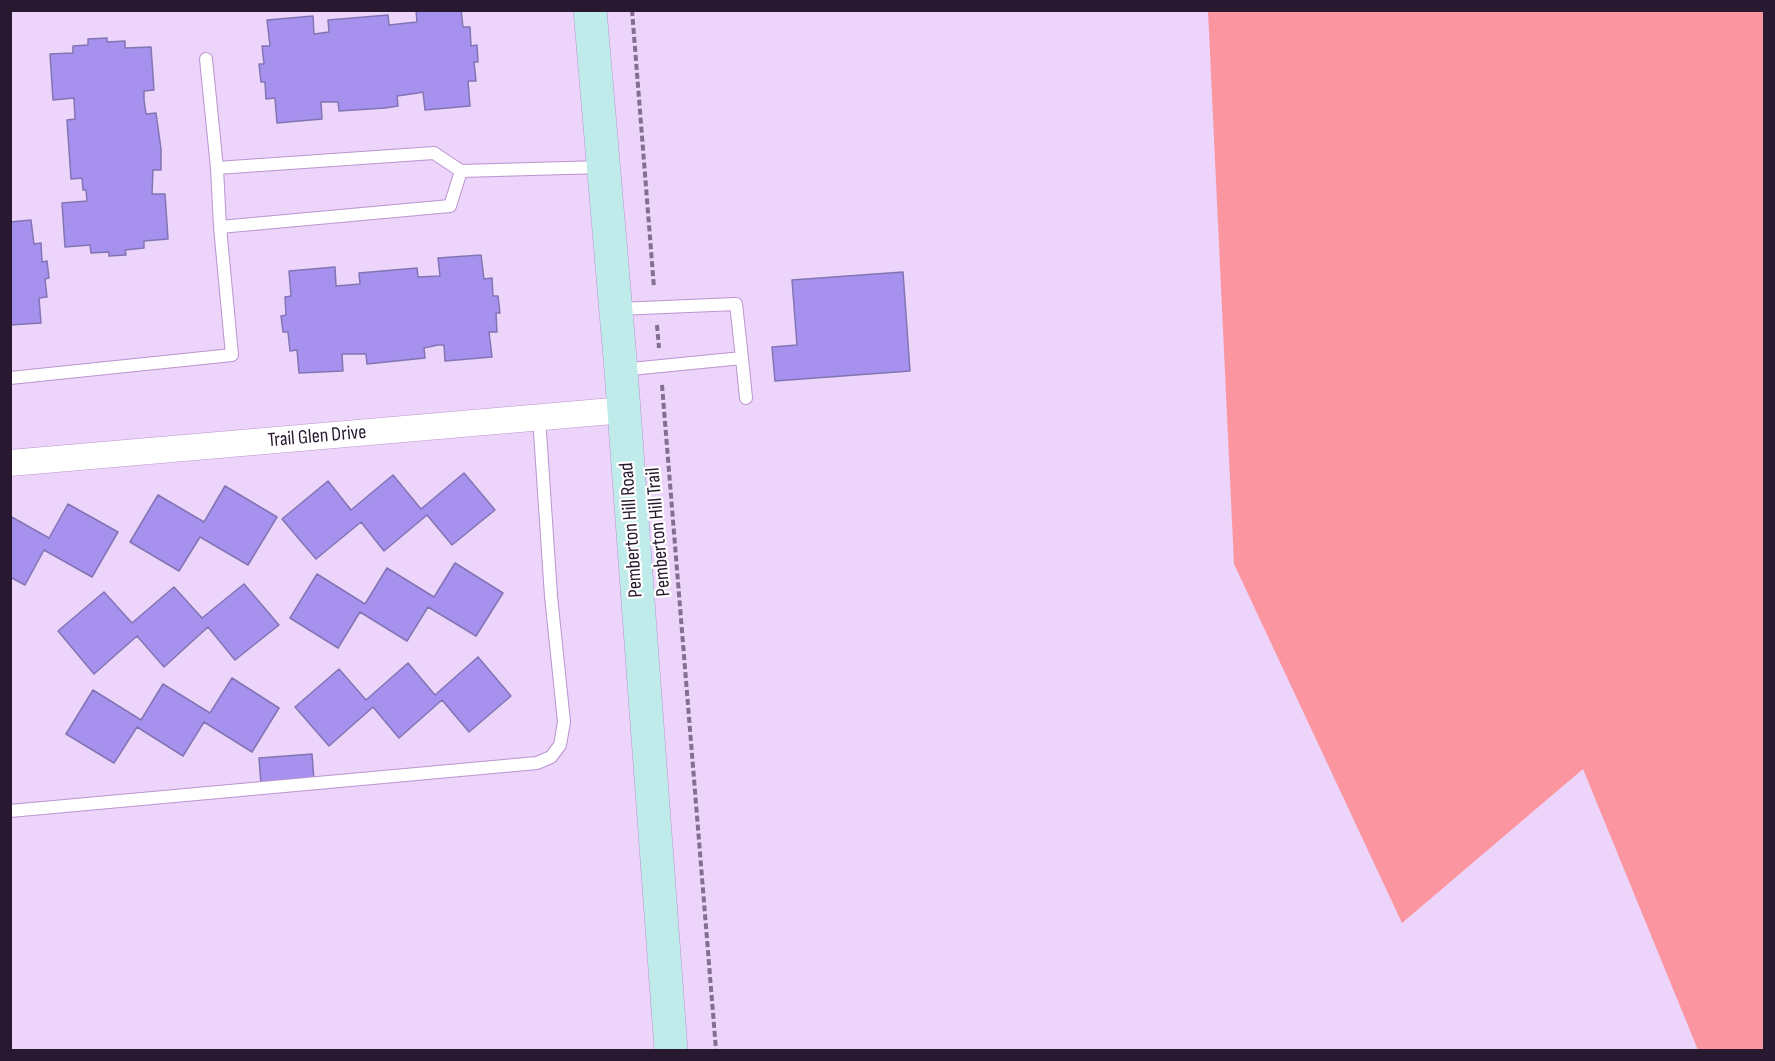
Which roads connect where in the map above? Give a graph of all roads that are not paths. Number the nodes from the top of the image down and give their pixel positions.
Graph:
1 (590, 10) edge
2 (206, 59) dead end
3 (603, 167) junction
4 (217, 168) junction
5 (460, 171) junction
6 (220, 226) junction
7 (616, 309) junction
8 (742, 358) junction
9 (621, 370) junction
10 (10, 378) edge
11 (746, 398) dead end
12 (624, 410) junction
13 (539, 417) junction
14 (10, 463) edge
15 (10, 812) edge
16 (671, 1050) edge

1 - 3 street, Pemberton Hill Road
2 - 4 lane
3 - 5 lane
3 - 7 street, Pemberton Hill Road
4 - 5 lane
4 - 6 lane
5 - 6 lane
6 - 10 lane
7 - 8 lane
7 - 9 street, Pemberton Hill Road
8 - 9 lane
8 - 11 lane
9 - 12 street, Pemberton Hill Road
12 - 13 street, Trail Glen Drive
12 - 16 street, Pemberton Hill Road
13 - 14 street, Trail Glen Drive
13 - 15 lane

